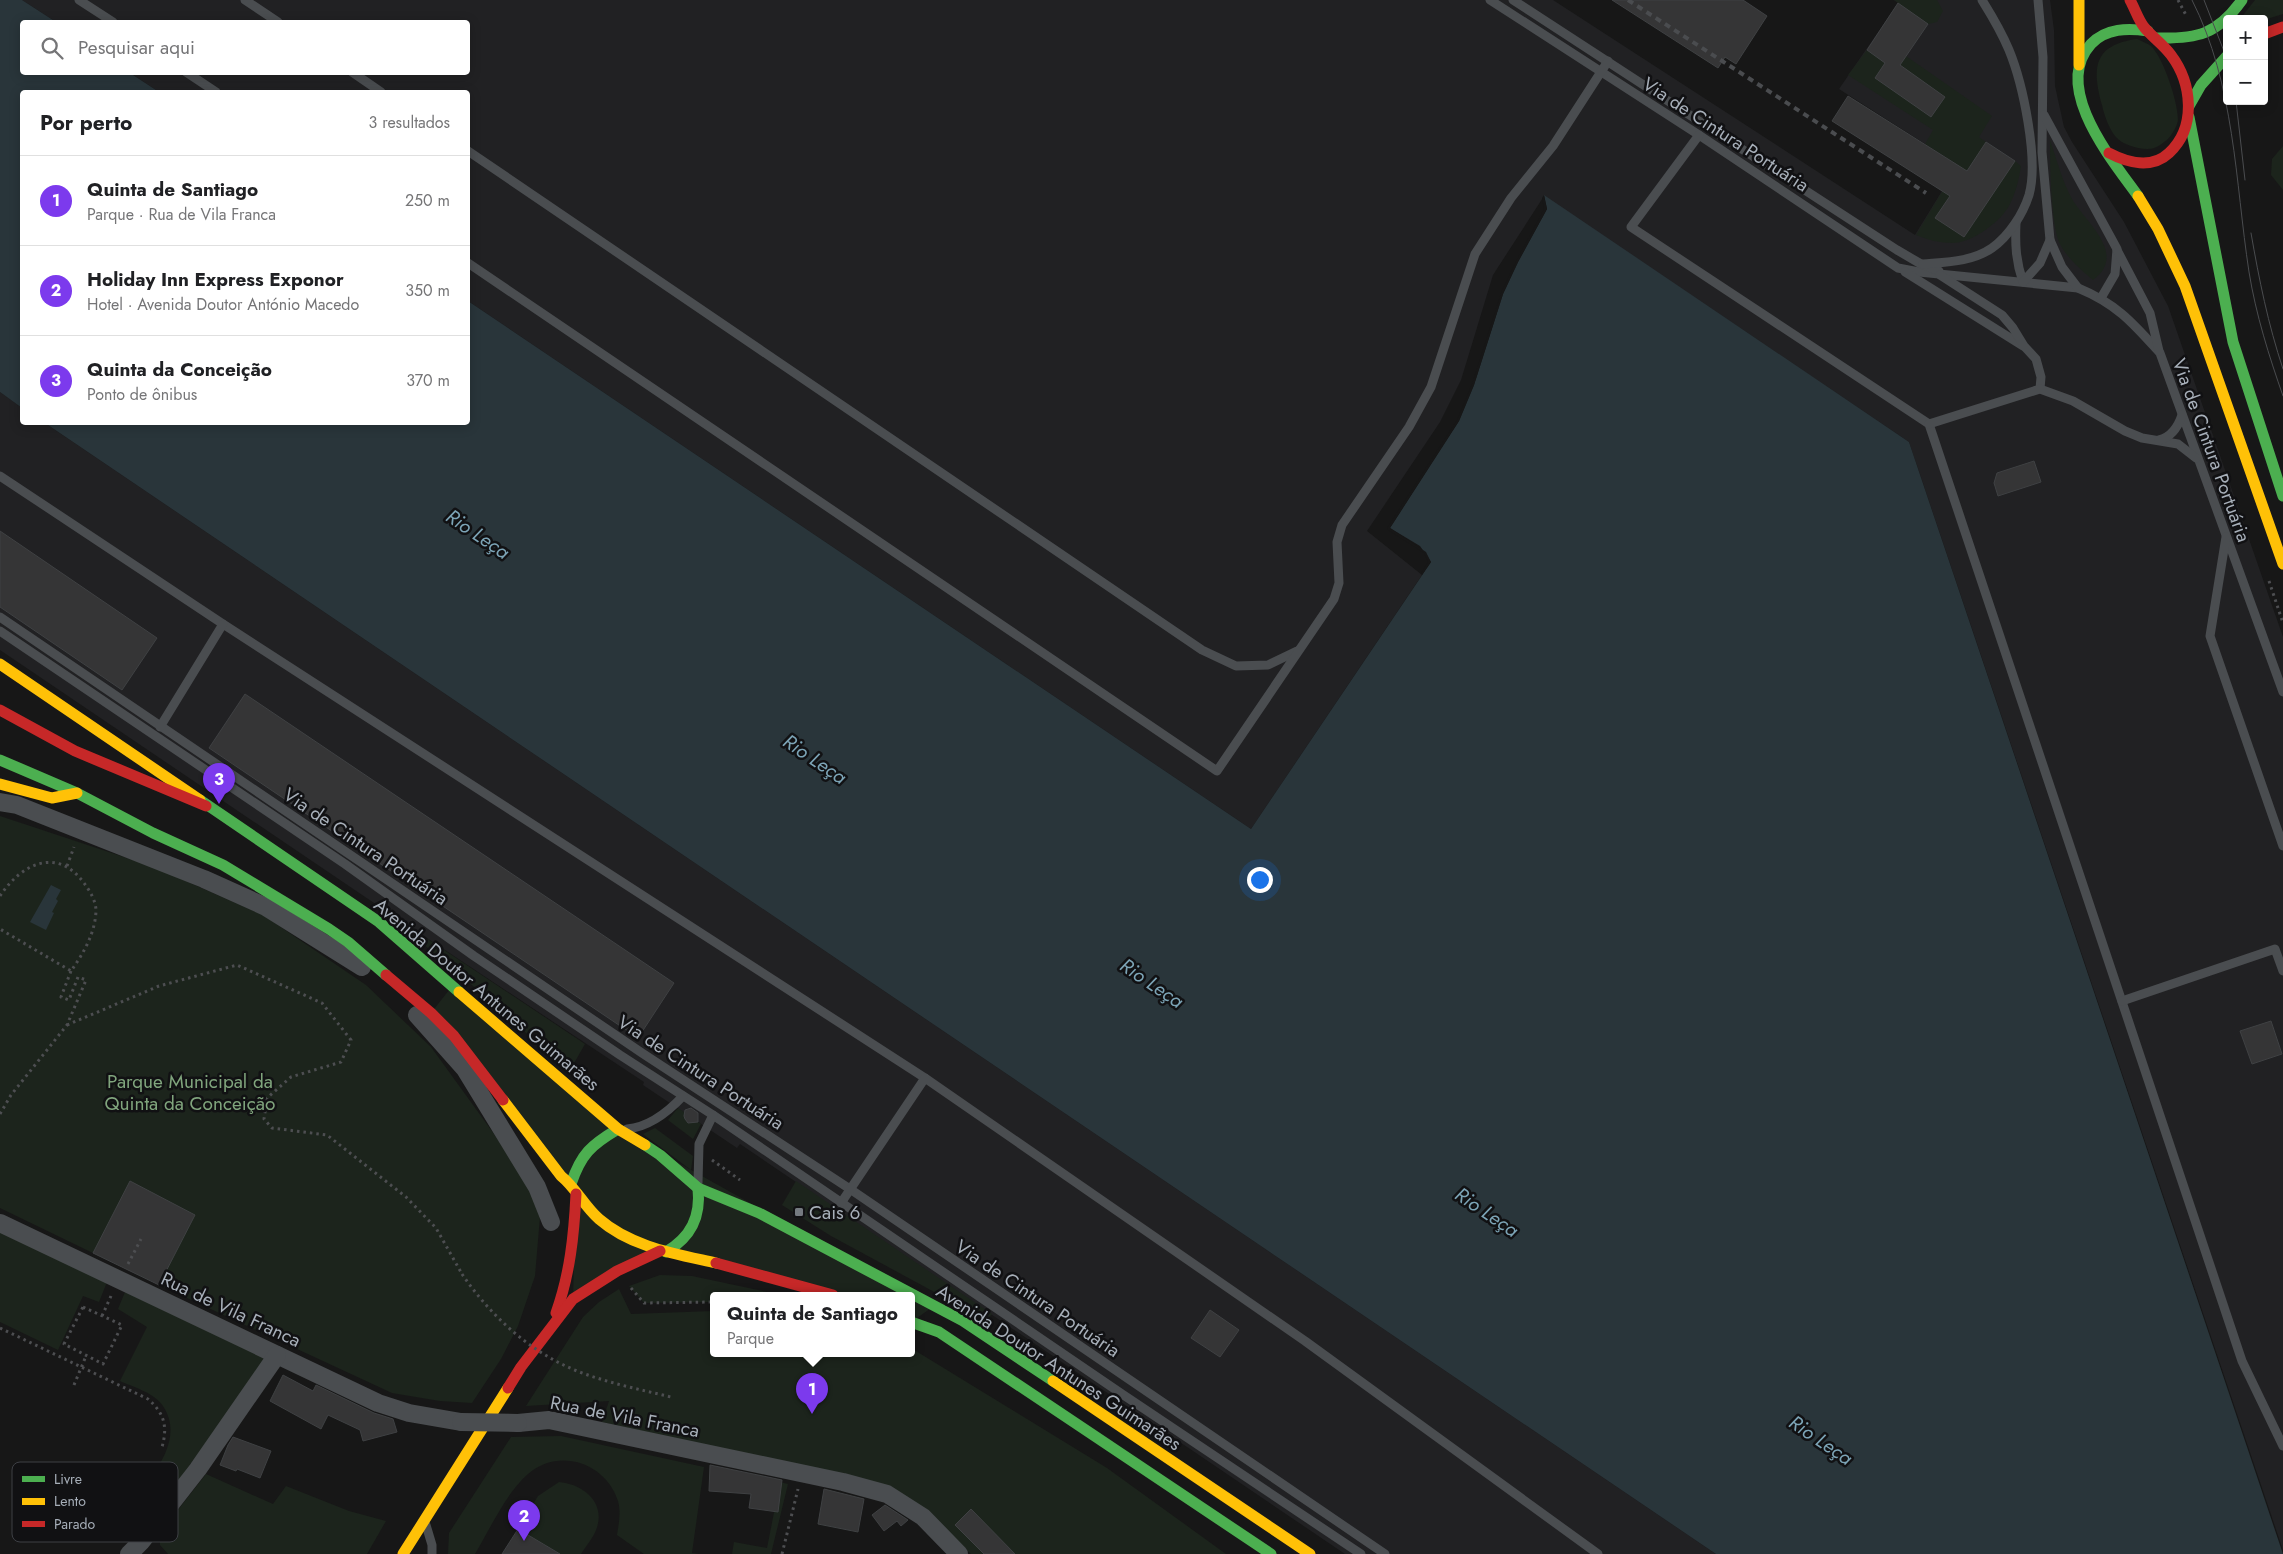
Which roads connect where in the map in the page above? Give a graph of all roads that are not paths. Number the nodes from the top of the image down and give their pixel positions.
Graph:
1 (79, 0) edge
2 (245, 0) edge
3 (1490, 0) edge
4 (1513, 0) edge
5 (1982, 0) edge
6 (2038, 0) edge
7 (2079, 0) edge
8 (2130, 0) edge
9 (2242, 0) edge
10 (109, 20) edge
11 (275, 20) edge
12 (2283, 27) edge
13 (2268, 33) edge
14 (2152, 35) junction
15 (2224, 60) edge
16 (1608, 61) junction
17 (2079, 71) junction
18 (1601, 72) junction
19 (190, 75) edge
20 (356, 75) edge
21 (213, 90) edge
22 (378, 90) edge
23 (2189, 111) junction
24 (2043, 113) junction
25 (1699, 135) junction
26 (470, 152) edge
27 (2109, 153) junction
28 (2016, 224) junction
29 (2050, 240) junction
30 (2117, 249) junction
31 (470, 264) edge
32 (1920, 264) junction
33 (1898, 268) junction
34 (1938, 274) junction
35 (1951, 275) junction
36 (2023, 282) junction
37 (2078, 288) junction
38 (2102, 298) junction
39 (2024, 346) junction
40 (2160, 353) junction
41 (2040, 389) junction
42 (2182, 415) junction
43 (1929, 424) junction
44 (2158, 440) junction
45 (2198, 460) junction
46 (0, 476) edge
47 (2283, 496) edge
48 (2226, 537) junction
49 (2283, 564) edge
50 (0, 618) edge
51 (223, 624) junction
52 (0, 631) edge
53 (1299, 650) junction
54 (0, 664) edge
55 (2283, 692) edge
56 (0, 710) edge
57 (160, 726) junction
58 (0, 760) edge
59 (0, 784) edge
60 (77, 793) junction
61 (0, 802) edge
62 (206, 806) junction
63 (2283, 846) edge
64 (2283, 971) edge
65 (2122, 1001) junction
66 (925, 1078) junction
67 (683, 1096) junction
68 (713, 1115) junction
69 (618, 1130) junction
70 (698, 1188) junction
71 (573, 1189) junction
72 (850, 1189) junction
73 (841, 1203) junction
74 (551, 1222) dead end
75 (0, 1223) edge
76 (663, 1251) junction
77 (822, 1292) edge
78 (908, 1292) edge
79 (915, 1295) edge
80 (915, 1323) edge
81 (552, 1325) junction
82 (278, 1355) junction
83 (2283, 1446) edge
84 (178, 1495) edge
85 (424, 1519) junction
86 (142, 1542) edge
87 (133, 1553) edge
88 (403, 1554) edge
89 (432, 1554) edge
90 (959, 1554) edge
91 (1271, 1554) edge
92 (1310, 1554) edge
93 (1361, 1554) edge
94 (1385, 1554) edge
95 (1598, 1554) edge

1 - 10 lane
2 - 11 lane
3 - 18 lane, Via de Cintura Portuária
4 - 16 lane, Via de Cintura Portuária
5 - 28 lane
6 - 24 lane
7 - 17 main road
8 - 14 main road
9 - 14 main road
12 - 13 main road
14 - 17 main road
14 - 23 main road
15 - 23 main road
16 - 18 lane
16 - 32 lane, Via de Cintura Portuária
17 - 27 main road
18 - 25 lane, Via de Cintura Portuária
18 - 53 lane
19 - 21 lane
20 - 22 lane
23 - 27 main road
23 - 47 main road
24 - 29 lane
24 - 30 lane
25 - 33 lane, Via de Cintura Portuária
25 - 43 lane
26 - 53 lane
27 - 49 main road
28 - 32 lane
28 - 36 lane
29 - 36 lane
29 - 37 lane
30 - 38 lane
30 - 40 lane
31 - 53 lane
32 - 34 lane
32 - 35 lane, Via de Cintura Portuária
33 - 34 lane, Via de Cintura Portuária
33 - 39 lane
34 - 35 lane, Via de Cintura Portuária
34 - 39 lane
35 - 36 lane, Via de Cintura Portuária
36 - 37 lane, Via de Cintura Portuária
37 - 38 lane, Via de Cintura Portuária
38 - 40 lane, Via de Cintura Portuária
39 - 41 lane
40 - 42 lane, Via de Cintura Portuária
41 - 43 lane
41 - 44 lane
42 - 44 lane
42 - 45 lane, Via de Cintura Portuária
43 - 65 lane
44 - 45 lane
45 - 48 lane, Via de Cintura Portuária
46 - 51 lane
48 - 55 lane, Via de Cintura Portuária
48 - 63 lane
50 - 57 lane, Via de Cintura Portuária
51 - 57 lane
51 - 66 lane
52 - 67 lane, Via de Cintura Portuária
54 - 62 main road
56 - 62 main road
57 - 72 lane, Via de Cintura Portuária
58 - 60 main road
59 - 60 main road
60 - 71 main road
61 - 74 street
62 - 69 main road, Avenida Doutor Antunes Guimarães
64 - 65 lane
65 - 83 lane
66 - 72 lane
66 - 95 lane
67 - 68 lane, Via de Cintura Portuária
67 - 69 lane
68 - 70 lane
68 - 73 lane, Via de Cintura Portuária
69 - 70 main road, Avenida Doutor Antunes Guimarães
69 - 71 main road
70 - 76 main road
70 - 78 main road, Avenida Doutor Antunes Guimarães
71 - 76 main road
71 - 81 main road
72 - 73 lane
72 - 94 lane, Via de Cintura Portuária
73 - 93 lane, Via de Cintura Portuária
75 - 82 street, Rua de Vila Franca
76 - 77 main road
76 - 81 main road
79 - 92 main road, Avenida Doutor Antunes Guimarães
80 - 91 main road, Avenida Doutor Antunes Guimarães
81 - 85 main road
82 - 84 street
82 - 90 street, Rua de Vila Franca, bridge
85 - 88 main road
85 - 89 lane
86 - 87 street

